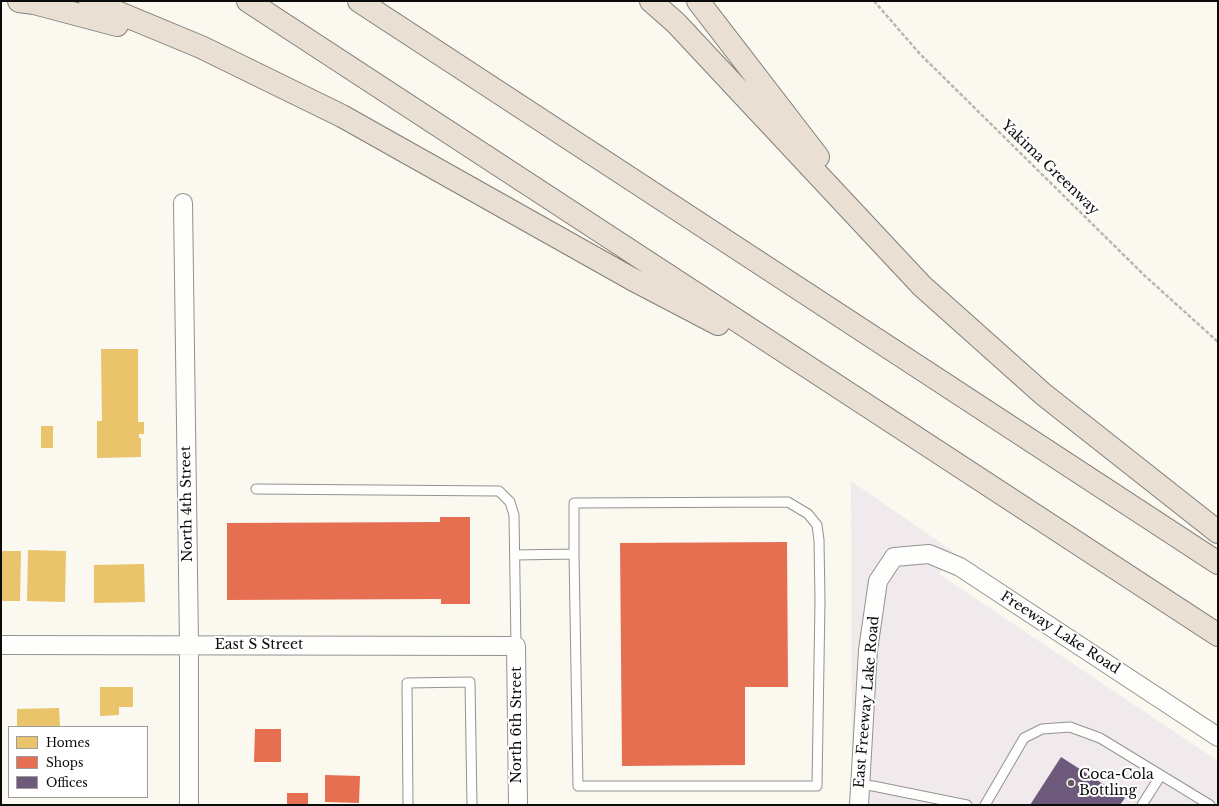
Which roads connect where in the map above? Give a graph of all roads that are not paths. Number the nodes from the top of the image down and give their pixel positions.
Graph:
1 (19, 1) edge
2 (90, 1) edge
3 (248, 1) edge
4 (359, 1) edge
5 (651, 1) edge
6 (698, 1) edge
7 (201, 47) junction
8 (183, 202) dead end
9 (922, 286) junction
10 (827, 380) junction
11 (256, 489) dead end
12 (1218, 532) edge
13 (574, 554) junction
14 (515, 555) junction
15 (894, 556) joint
16 (1218, 563) edge
17 (1218, 635) edge
18 (190, 644) junction
19 (1, 645) edge
20 (516, 646) junction
21 (1218, 737) edge
22 (1161, 775) junction
23 (860, 785) junction
24 (189, 805) edge
25 (408, 805) edge
26 (472, 805) edge
27 (518, 805) edge
28 (859, 805) edge
29 (967, 805) edge
30 (985, 805) edge
31 (1142, 805) edge
32 (1210, 805) edge

1 - 7 highway
2 - 7 highway
3 - 10 highway
4 - 16 highway
5 - 9 highway
6 - 9 highway
7 - 10 highway
8 - 18 street, North 4th Street
9 - 12 highway
10 - 17 highway
11 - 14 lane
13 - 13 lane
13 - 14 lane
14 - 20 lane
15 - 21 street, Freeway Lake Road
15 - 23 street, East Freeway Lake Road
18 - 19 street, East S Street
18 - 20 street, East S Street
18 - 24 street, North 4th Street
20 - 27 street, North 6th Street
22 - 30 lane
22 - 31 lane
22 - 32 lane
23 - 28 street, East Freeway Lake Road
23 - 29 lane
25 - 26 lane

